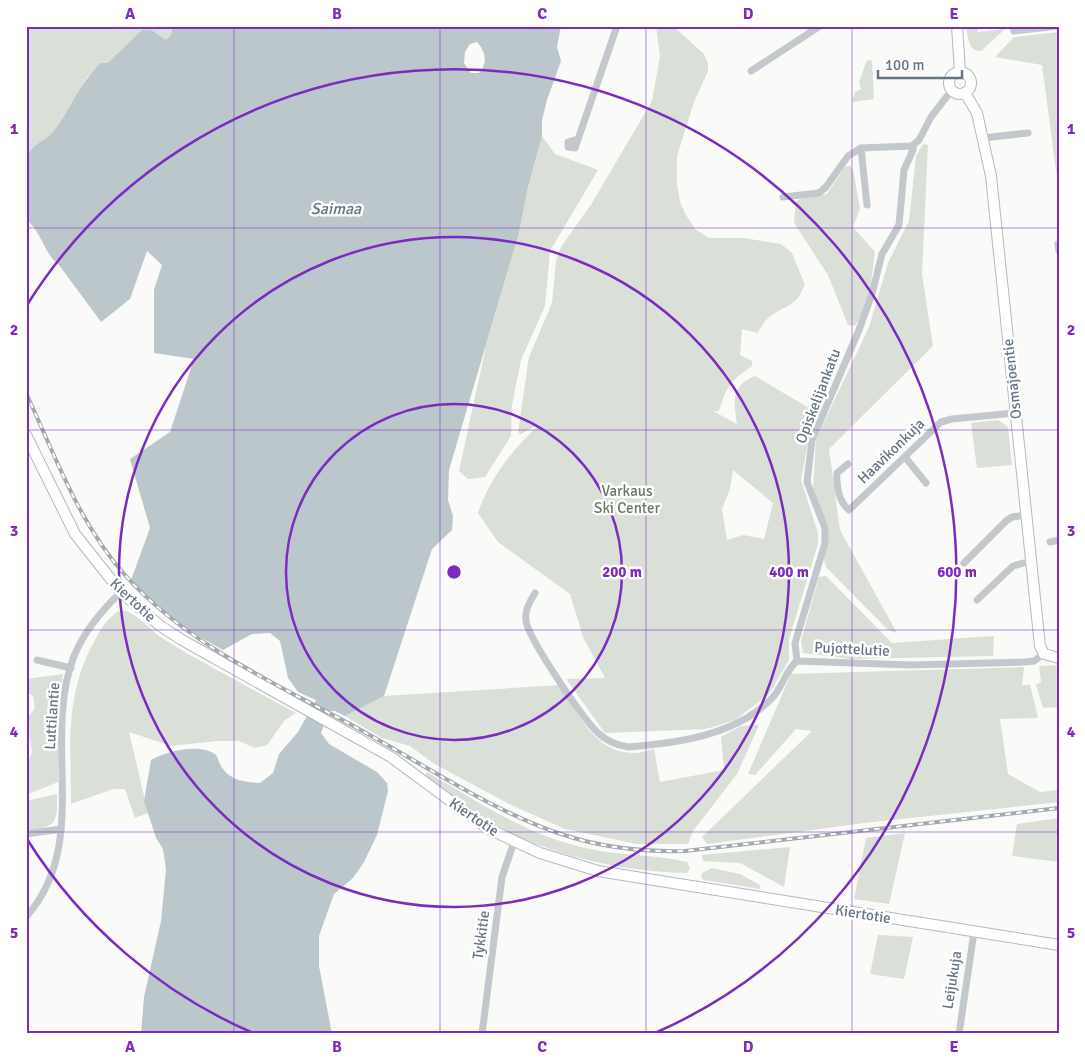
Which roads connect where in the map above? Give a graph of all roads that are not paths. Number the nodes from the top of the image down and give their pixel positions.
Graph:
1 (617, 26) edge
2 (820, 26) edge
3 (957, 26) edge
4 (1059, 26) edge
5 (1013, 28) edge
6 (751, 71) dead end
7 (960, 72) junction
8 (952, 90) junction
9 (965, 93) junction
10 (1028, 133) dead end
11 (983, 138) junction
12 (578, 139) dead end
13 (913, 145) junction
14 (861, 148) junction
15 (783, 197) dead end
16 (867, 204) dead end
17 (1058, 244) edge
18 (1059, 251) edge
19 (1016, 412) junction
20 (26, 435) edge
21 (904, 457) junction
22 (848, 464) dead end
23 (926, 483) dead end
24 (1026, 515) junction
25 (1059, 540) edge
26 (1050, 542) dead end
27 (1031, 561) junction
28 (964, 563) dead end
29 (121, 592) junction
30 (535, 593) dead end
31 (977, 600) dead end
32 (1044, 654) junction
33 (1059, 658) edge
34 (37, 660) dead end
35 (797, 661) junction
36 (71, 668) junction
37 (61, 829) junction
38 (26, 834) edge
39 (514, 842) junction
40 (26, 917) edge
41 (974, 932) junction
42 (1059, 945) edge
43 (482, 1034) edge
44 (959, 1034) edge

1 - 12 street
2 - 6 street
3 - 7 street
4 - 5 street
7 - 8 street
7 - 9 street
8 - 9 street
8 - 13 street, Opiskelijankatu
9 - 11 street, Osmajoentie
10 - 11 street
11 - 19 street, Osmajoentie
13 - 14 street
13 - 35 street, Opiskelijankatu
14 - 15 street
14 - 16 street
17 - 18 street
19 - 21 street, Haavikonkuja
19 - 24 street, Osmajoentie
20 - 29 street, Kiertotie
21 - 22 street, Haavikonkuja
21 - 23 street
24 - 27 street, Osmajoentie
24 - 28 street
25 - 26 street
27 - 31 street
27 - 32 street, Osmajoentie
29 - 36 street, Luttilantie
29 - 39 street, Kiertotie
30 - 35 street, Pujottelutie
32 - 33 street
32 - 35 street, Pujottelutie
34 - 36 street
36 - 37 street, Luttilantie
37 - 38 street
37 - 40 street, Luttilantie
39 - 41 street, Kiertotie
39 - 43 street, Tykkitie
41 - 42 street, Kiertotie
41 - 44 street, Leijukuja

